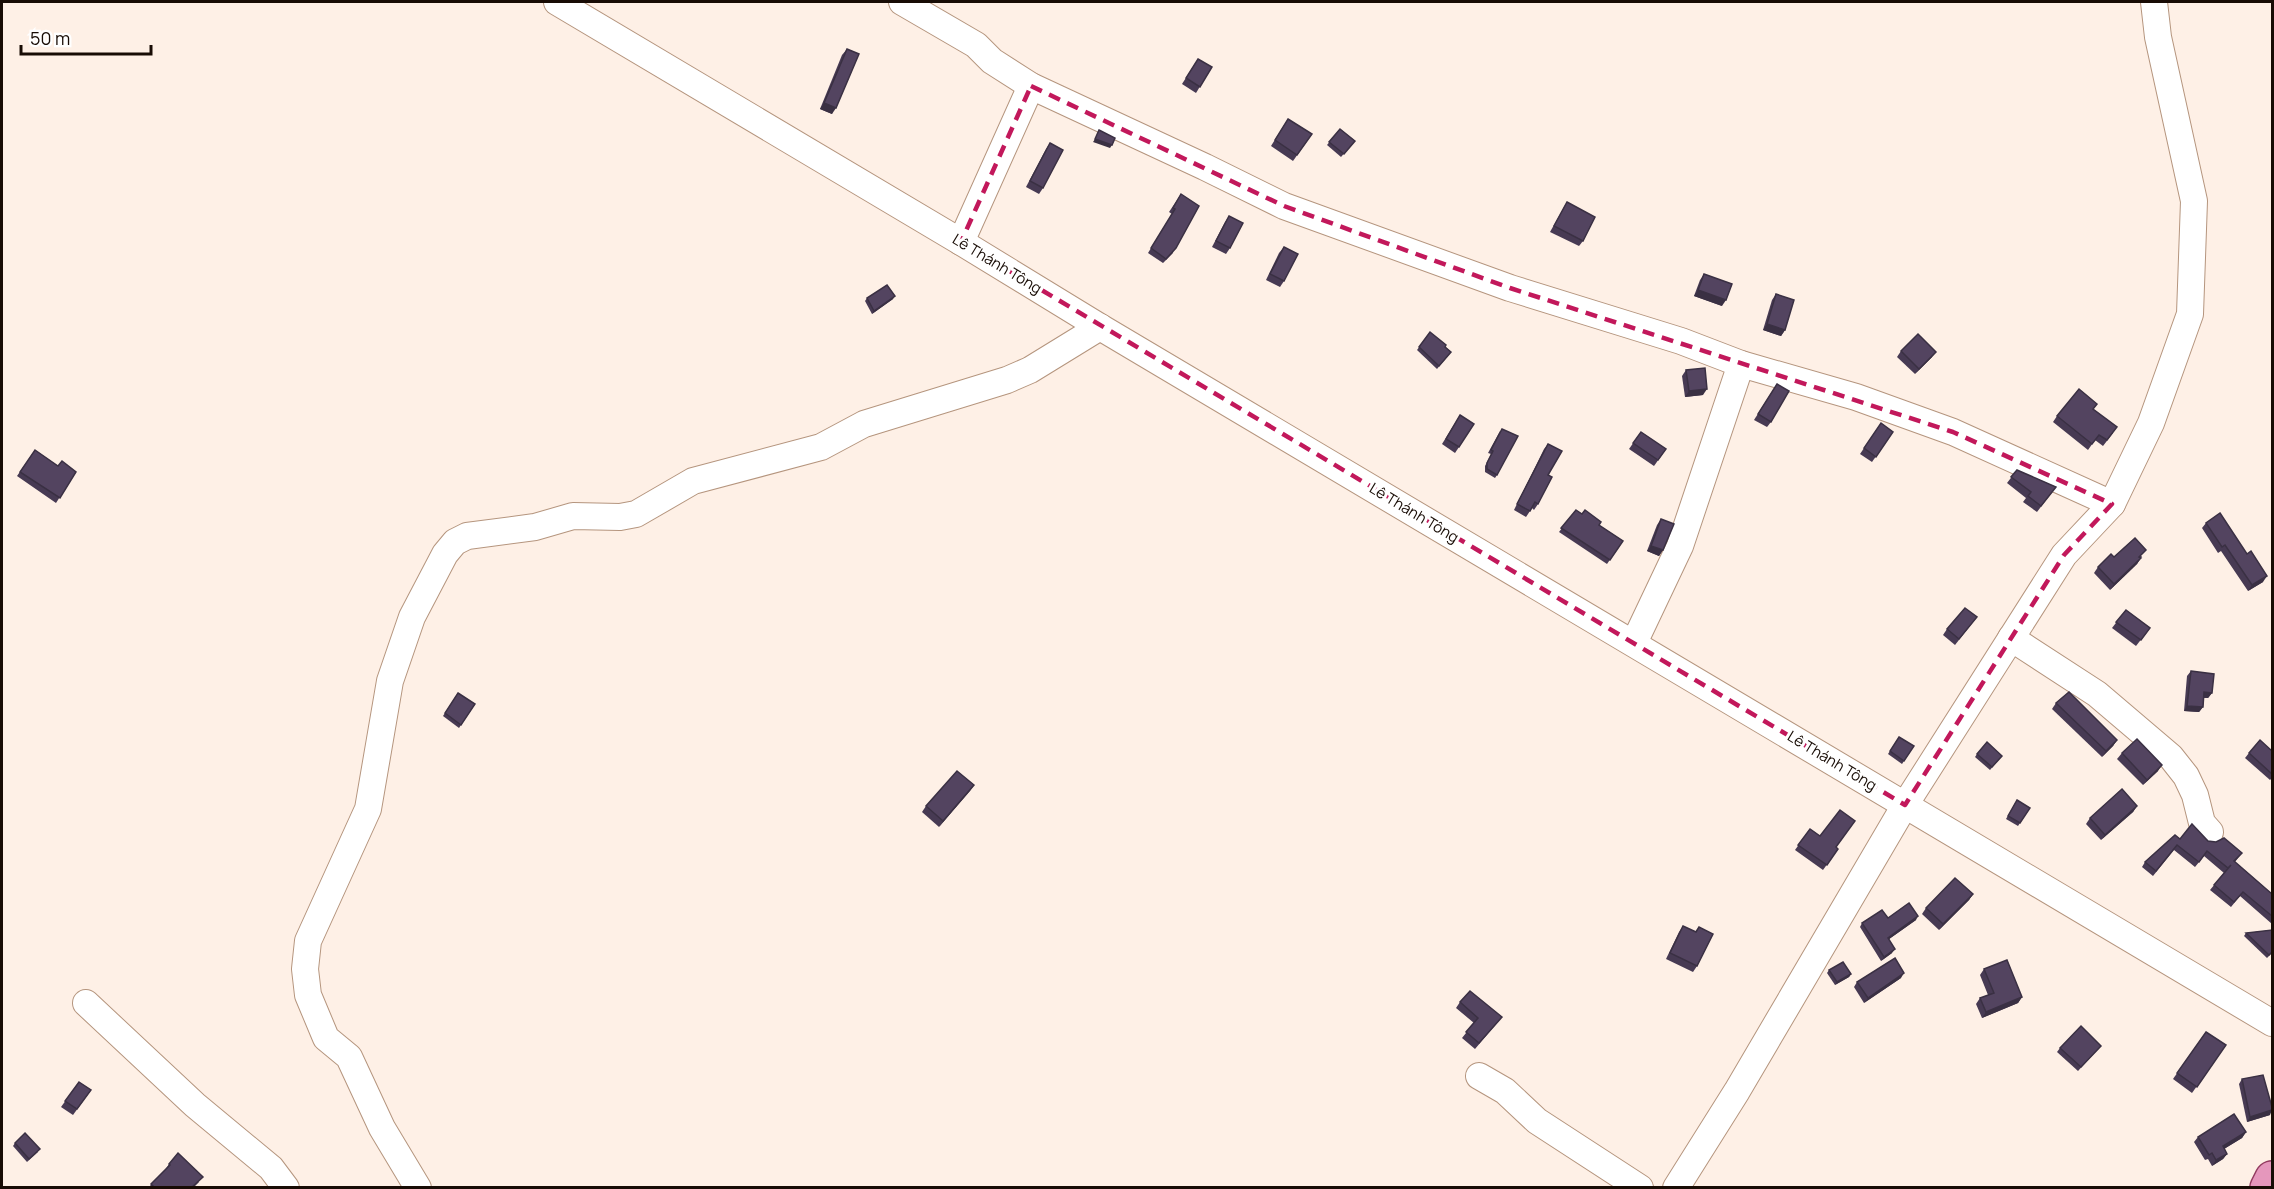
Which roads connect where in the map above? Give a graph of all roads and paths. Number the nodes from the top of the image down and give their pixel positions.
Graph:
1 (557, 2) edge
2 (902, 2) edge
3 (2154, 2) edge
4 (1031, 86) junction
5 (962, 242) junction
6 (1100, 327) junction
7 (1741, 364) junction
8 (2112, 504) junction
9 (2011, 638) junction
10 (1634, 643) junction
11 (1905, 805) junction
12 (2210, 832) dead end
13 (86, 1003) dead end
14 (2272, 1023) edge
15 (1479, 1076) dead end
16 (2272, 1178) edge
17 (286, 1188) edge
18 (418, 1188) edge
19 (1640, 1188) edge
20 (1676, 1188) edge
21 (2267, 1188) edge

1 - 5 street, Lê Thánh Tông
2 - 4 street
3 - 8 street
4 - 5 street
4 - 7 street
5 - 6 street, Lê Thánh Tông
6 - 10 street, Lê Thánh Tông
6 - 18 street
7 - 8 street
7 - 10 street
8 - 9 street
9 - 11 street
9 - 12 street
10 - 11 street, Lê Thánh Tông
11 - 14 street, Lê Thánh Tông
11 - 20 street
13 - 17 street
15 - 19 street
16 - 21 main road

